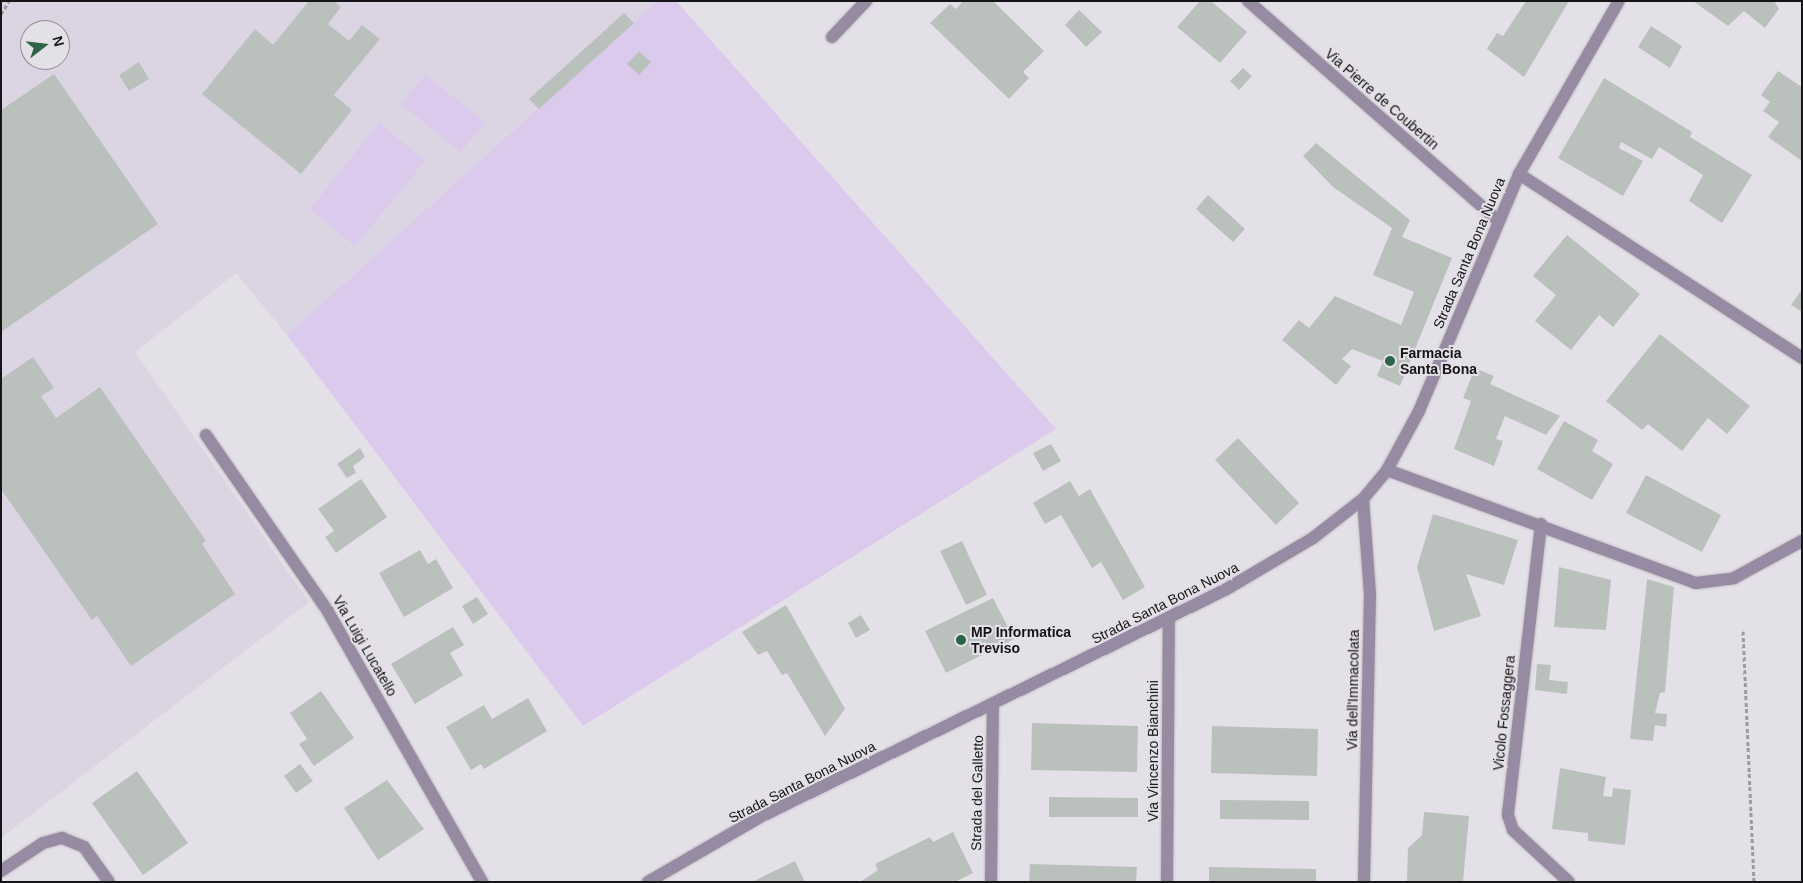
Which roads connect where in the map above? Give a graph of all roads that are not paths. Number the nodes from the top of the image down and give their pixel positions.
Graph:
1 (866, 1) edge
2 (1248, 1) edge
3 (1619, 1) edge
4 (832, 37) dead end
5 (1519, 174) junction
6 (1497, 220) junction
7 (1802, 358) edge
8 (206, 436) dead end
9 (1387, 470) junction
10 (1363, 499) junction
11 (1541, 524) junction
12 (1802, 541) edge
13 (1169, 620) junction
14 (993, 704) junction
15 (1, 871) edge
16 (109, 882) edge
17 (482, 882) edge
18 (648, 882) edge
19 (991, 882) edge
20 (1167, 882) edge
21 (1364, 882) edge
22 (1568, 882) edge

1 - 4 street
2 - 6 street, Via Pierre de Coubertin
3 - 5 street, Strada Santa Bona Nuova
5 - 6 street, Strada Santa Bona Nuova
5 - 7 street, Strada Santa Bona Nuova
6 - 9 street, Strada Santa Bona Nuova
8 - 17 street, Via Luigi Lucatello
9 - 10 street, Strada Santa Bona Nuova
9 - 11 street
10 - 13 street, Strada Santa Bona Nuova
10 - 21 street, Via dell'Immacolata
11 - 12 street
11 - 22 street, Vicolo Fossaggera
13 - 14 street, Strada Santa Bona Nuova
13 - 20 street, Via Vincenzo Bianchini
14 - 18 street, Strada Santa Bona Nuova
14 - 19 street, Strada del Galletto
15 - 16 street

